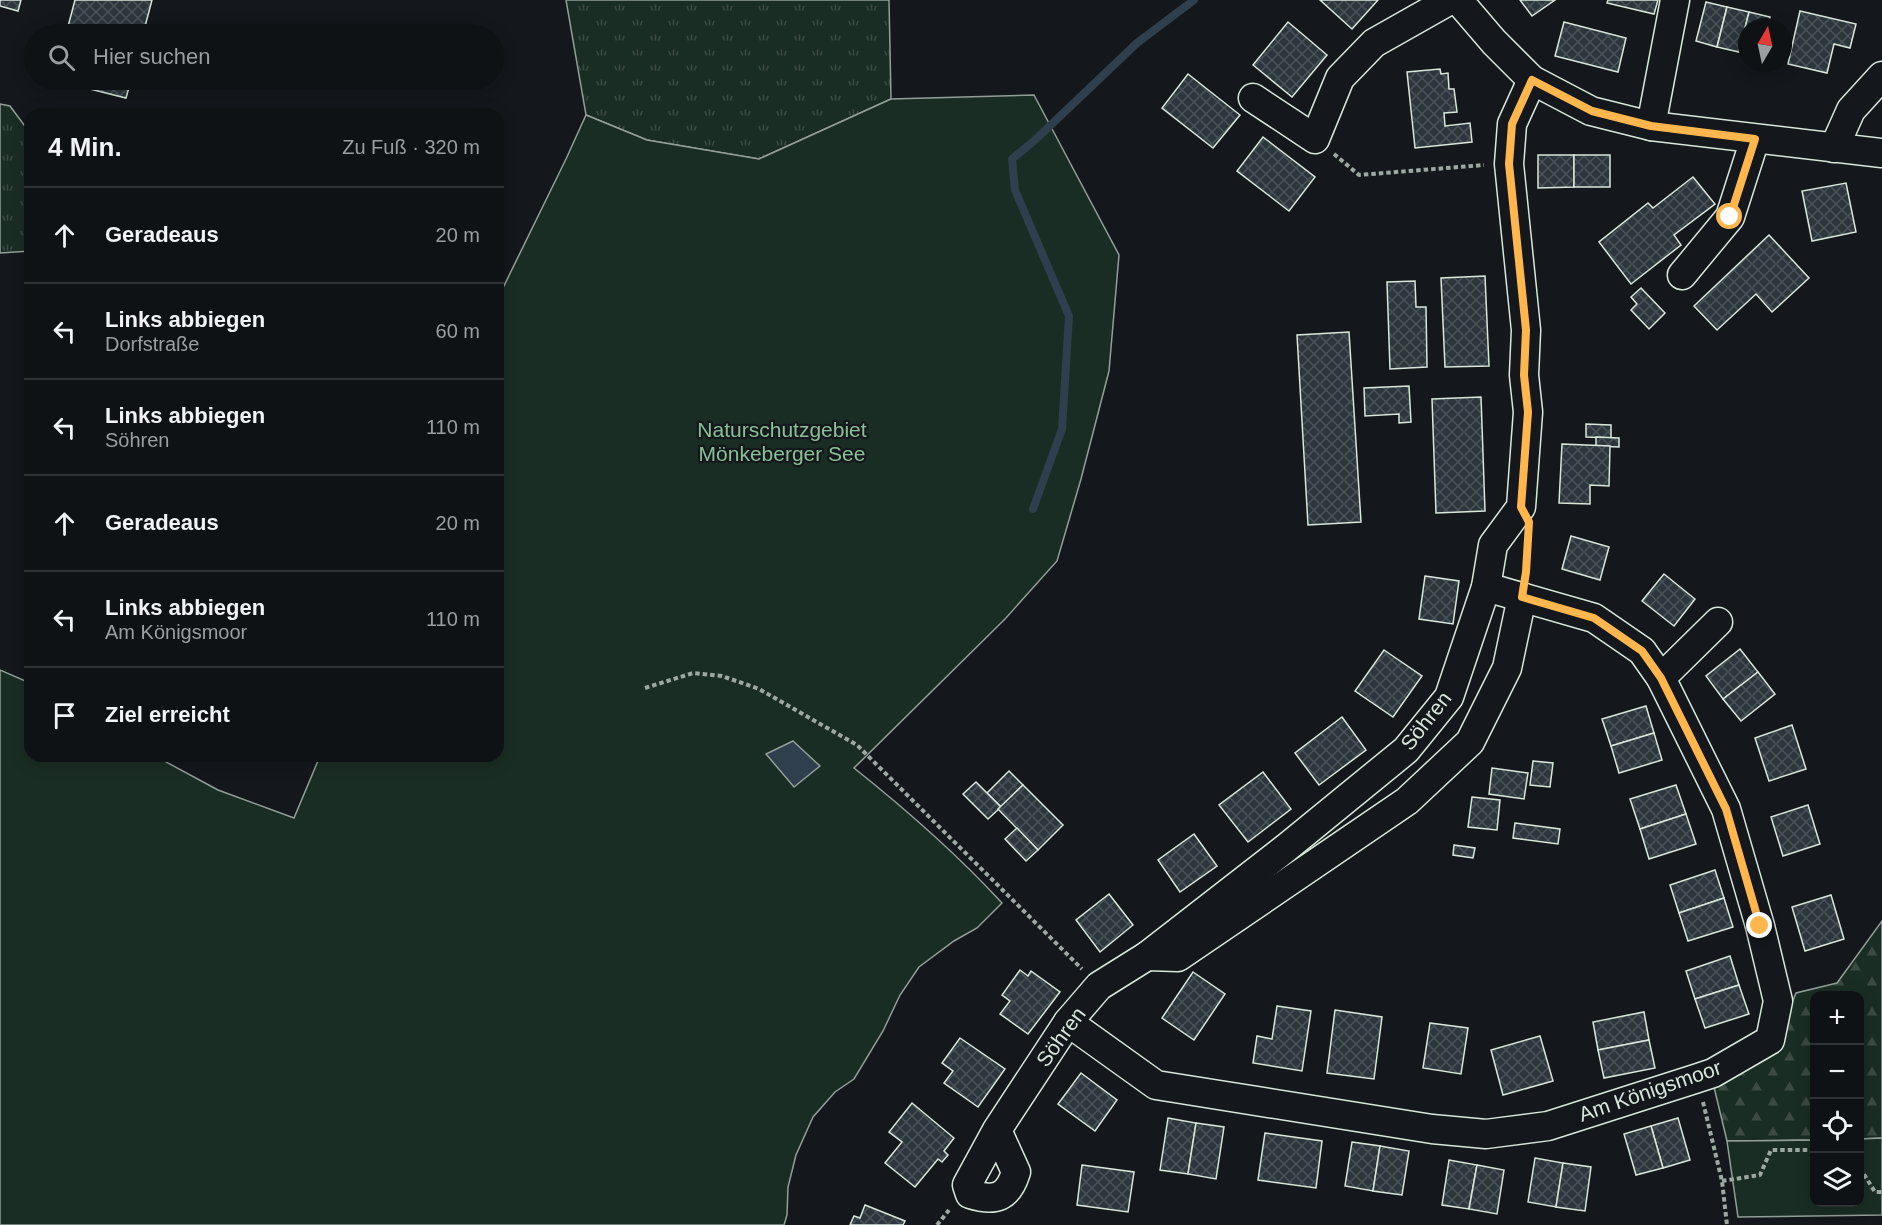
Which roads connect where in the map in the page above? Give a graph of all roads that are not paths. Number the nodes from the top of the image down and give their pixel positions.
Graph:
1 (1450, 0) edge
2 (1458, 0) edge
3 (1675, 0) edge
4 (1882, 76) edge
5 (1532, 80) junction
6 (1253, 98) dead end
7 (1651, 126) junction
8 (1755, 139) junction
9 (1834, 148) junction
10 (1882, 153) edge
11 (1682, 275) dead end
12 (1486, 587) junction
13 (1522, 597) junction
14 (1718, 622) dead end
15 (1661, 678) junction
16 (1147, 956) junction
17 (1068, 1022) junction
18 (997, 1130) dead end

1 - 6 street
2 - 5 street
3 - 7 street
4 - 9 street
5 - 7 street
5 - 12 street, Söhren
7 - 8 street
8 - 9 street
8 - 11 street
9 - 10 street
12 - 13 street, Am Königsmoor
12 - 16 street, Söhren
13 - 15 street, Am Königsmoor
13 - 16 street
14 - 15 street
15 - 17 street, Am Königsmoor
16 - 17 street, Söhren
17 - 18 street, Söhren

